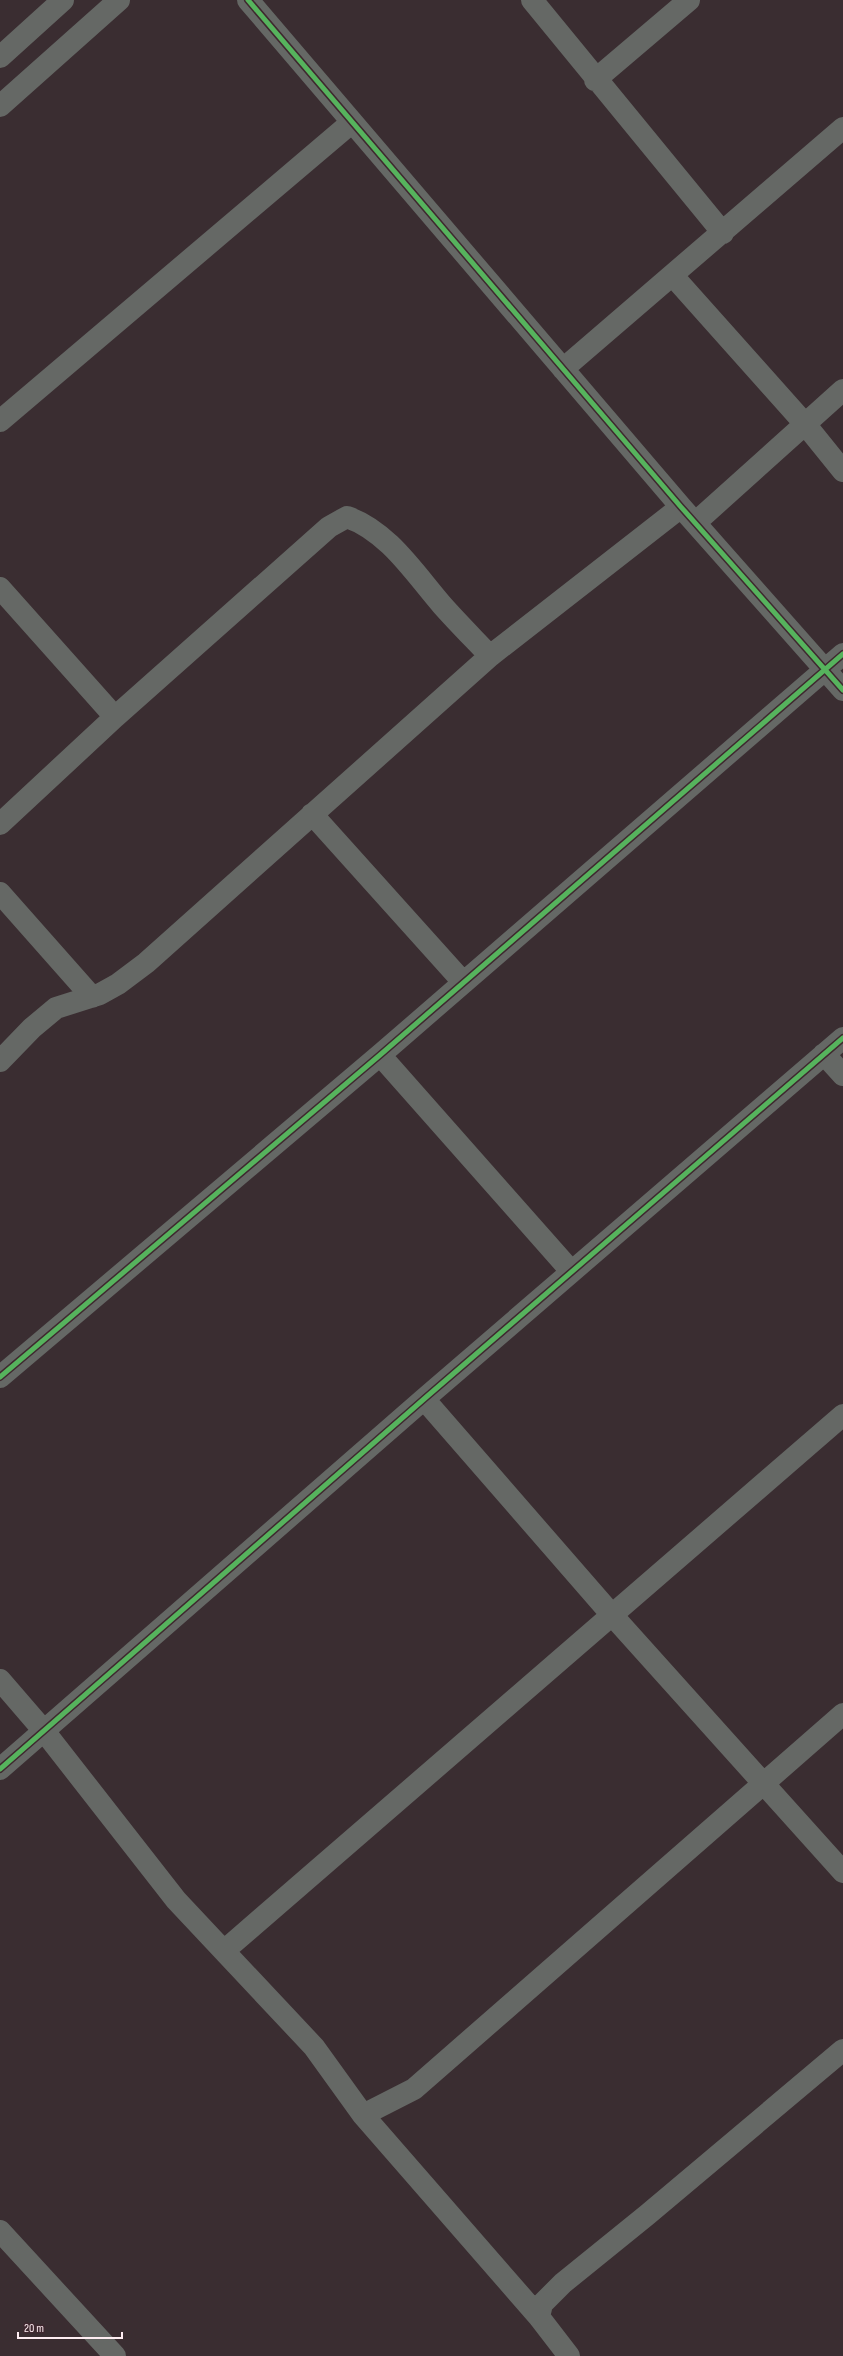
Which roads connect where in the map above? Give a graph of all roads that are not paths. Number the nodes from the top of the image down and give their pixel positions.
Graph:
1 (119, 0) edge
2 (248, 0) edge
3 (532, 0) edge
4 (689, 0) edge
5 (60, 1) edge
6 (0, 57) edge
7 (596, 80) junction
8 (0, 106) edge
9 (351, 123) junction
10 (843, 128) edge
11 (723, 233) junction
12 (673, 276) junction
13 (563, 369) junction
14 (843, 390) edge
15 (0, 421) edge
16 (805, 424) junction
17 (843, 471) edge
18 (688, 515) junction
19 (0, 588) edge
20 (843, 654) edge
21 (490, 656) junction
22 (826, 669) junction
23 (843, 690) edge
24 (115, 717) junction
25 (312, 814) junction
26 (0, 824) edge
27 (0, 893) edge
28 (463, 982) junction
29 (92, 997) junction
30 (843, 1038) edge
31 (824, 1054) junction
32 (380, 1055) junction
33 (0, 1061) edge
34 (843, 1075) edge
35 (571, 1272) junction
36 (0, 1377) edge
37 (424, 1398) junction
38 (843, 1415) edge
39 (612, 1615) junction
40 (0, 1680) edge
41 (843, 1714) edge
42 (44, 1731) junction
43 (0, 1768) edge
44 (762, 1782) junction
45 (843, 1872) edge
46 (225, 1950) junction
47 (843, 2050) edge
48 (363, 2115) junction
49 (0, 2231) edge
50 (539, 2317) junction
51 (115, 2356) edge
52 (569, 2356) edge

1 - 8 street
2 - 9 street
3 - 7 street
4 - 7 street
5 - 6 street
7 - 11 street
9 - 13 street
9 - 15 street
10 - 11 street
11 - 12 street
12 - 13 street
12 - 16 street
13 - 18 street
14 - 16 street
16 - 17 street
16 - 18 street
18 - 21 street
18 - 22 street
19 - 24 street
20 - 22 street
21 - 24 street
21 - 25 street
22 - 23 street
22 - 28 street
24 - 26 street
25 - 28 street
25 - 29 street
27 - 29 street
28 - 32 street
29 - 33 street
30 - 31 street
31 - 34 street
31 - 35 street
32 - 35 street
32 - 36 street
35 - 37 street
37 - 39 street
37 - 42 street
38 - 39 street
39 - 44 street
39 - 46 street
40 - 42 street
41 - 44 street
42 - 43 street
42 - 46 street
44 - 45 street
44 - 48 street
46 - 48 street
47 - 50 street
48 - 50 street
49 - 51 street
50 - 52 street

